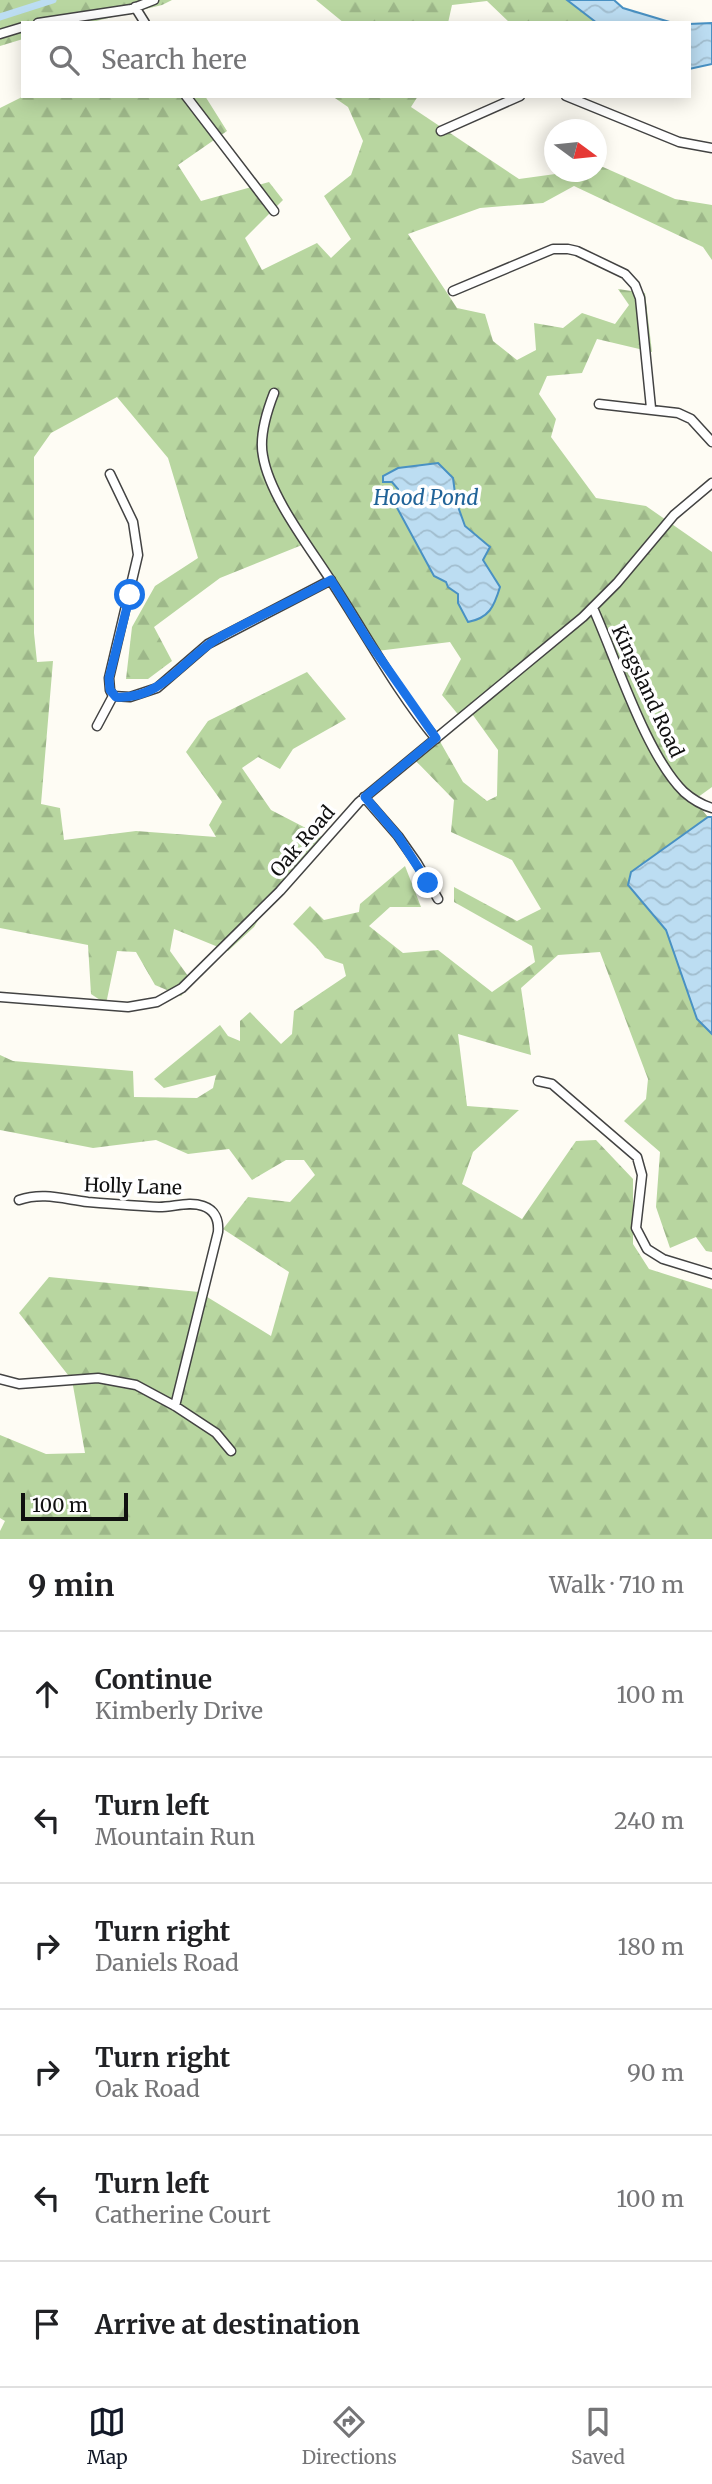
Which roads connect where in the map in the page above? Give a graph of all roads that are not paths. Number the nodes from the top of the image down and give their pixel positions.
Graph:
1 (154, 0) edge
2 (135, 8) junction
3 (51, 21) edge
4 (144, 21) edge
5 (21, 28) edge
6 (0, 34) edge
7 (188, 98) edge
8 (515, 98) edge
9 (571, 98) edge
10 (441, 131) dead end
11 (712, 148) edge
12 (274, 211) dead end
13 (453, 291) dead end
14 (274, 393) dead end
15 (598, 404) dead end
16 (651, 408) junction
17 (712, 442) edge
18 (110, 474) dead end
19 (712, 483) edge
20 (331, 580) junction
21 (593, 608) junction
22 (113, 696) junction
23 (97, 726) dead end
24 (436, 738) junction
25 (365, 797) junction
26 (712, 808) edge
27 (438, 899) dead end
28 (0, 997) edge
29 (538, 1081) dead end
30 (19, 1200) dead end
31 (712, 1274) edge
32 (0, 1379) edge
33 (175, 1406) junction
34 (231, 1451) dead end

1 - 2 street
2 - 3 street
2 - 4 street
5 - 6 street
7 - 12 street
8 - 10 street
9 - 11 street
13 - 16 street
14 - 20 street
15 - 16 street
16 - 17 street
18 - 22 street
19 - 21 street, Oak Road
20 - 22 street
20 - 24 street
21 - 24 street, Oak Road
21 - 26 street, Kingsland Road
22 - 23 street
24 - 25 street, Oak Road
25 - 27 street
25 - 28 street, Oak Road
29 - 31 street
30 - 33 street, Holly Lane
32 - 33 street
33 - 34 street

